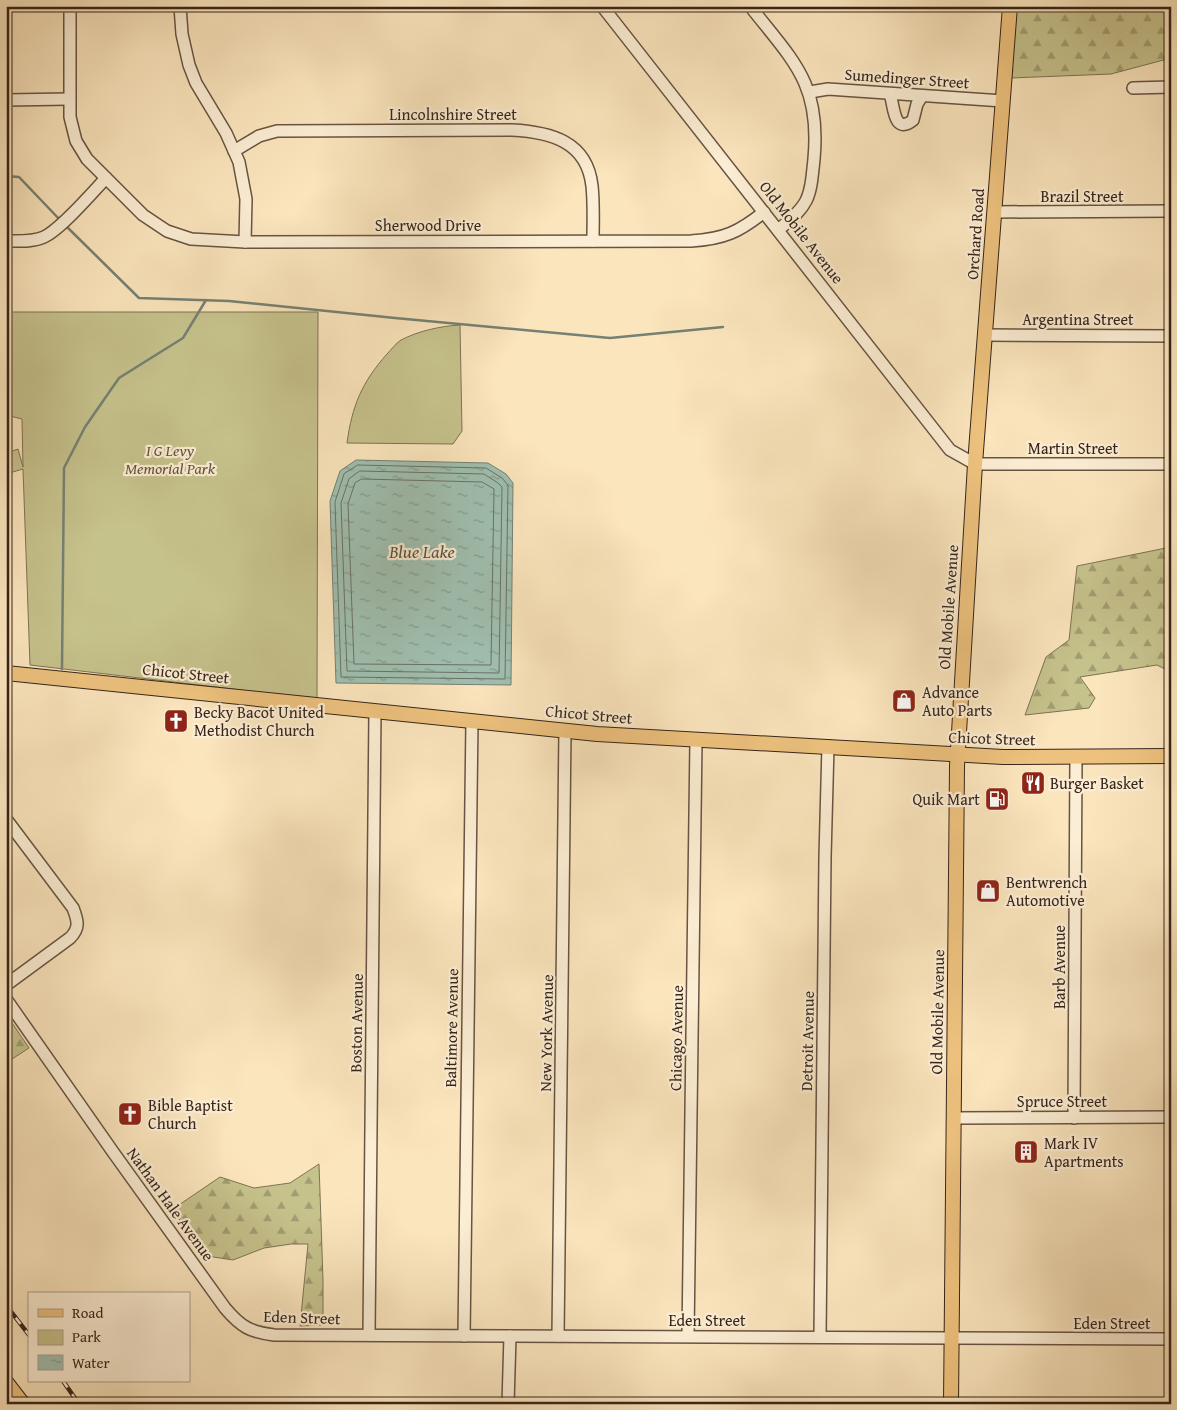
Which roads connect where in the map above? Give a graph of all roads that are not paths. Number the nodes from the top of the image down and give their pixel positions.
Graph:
1 (70, 6) edge
2 (180, 6) edge
3 (602, 6) edge
4 (1010, 6) edge
5 (756, 8) edge
6 (1171, 87) edge
7 (1133, 88) dead end
8 (810, 92) junction
9 (890, 94) junction
10 (922, 96) junction
11 (69, 99) junction
12 (6, 100) edge
13 (1003, 101) junction
14 (234, 151) junction
15 (106, 178) junction
16 (1171, 211) edge
17 (764, 212) junction
18 (994, 212) junction
19 (778, 230) junction
20 (593, 241) junction
21 (6, 242) edge
22 (245, 242) junction
23 (984, 335) junction
24 (1171, 336) edge
25 (975, 464) junction
26 (1171, 464) edge
27 (6, 672) edge
28 (375, 711) junction
29 (472, 721) junction
30 (565, 730) junction
31 (696, 740) junction
32 (828, 746) junction
33 (957, 754) junction
34 (1076, 756) junction
35 (1171, 756) edge
36 (6, 819) edge
37 (6, 985) edge
38 (6, 999) edge
39 (1171, 1117) edge
40 (953, 1118) junction
41 (1074, 1118) junction
42 (244, 1327) joint
43 (369, 1335) junction
44 (464, 1336) junction
45 (510, 1336) junction
46 (558, 1336) junction
47 (688, 1336) junction
48 (820, 1337) junction
49 (951, 1338) junction
50 (1171, 1339) edge
51 (6, 1382) edge
52 (22, 1404) edge
53 (508, 1404) edge
54 (951, 1404) edge

1 - 11 street, Sherwood Drive
2 - 14 street
3 - 17 street, Old Mobile Avenue
4 - 13 main road, Orchard Road
5 - 8 street
6 - 7 street
8 - 9 street, Sumedinger Street
8 - 19 street
9 - 10 street, Sumedinger Street
9 - 10 street
10 - 13 street, Sumedinger Street
11 - 12 street
11 - 15 street, Sherwood Drive
13 - 18 main road, Orchard Road
14 - 20 street, Lincolnshire Street
14 - 22 street
15 - 21 street
15 - 22 street, Sherwood Drive
16 - 18 street, Brazil Street
17 - 19 street, Old Mobile Avenue
17 - 20 street, Sherwood Drive
18 - 23 main road, Orchard Road
19 - 25 street, Old Mobile Avenue
20 - 22 street, Sherwood Drive
23 - 24 street, Argentina Street
23 - 25 main road, Orchard Road
25 - 26 street, Martin Street
25 - 33 main road, Old Mobile Avenue
27 - 28 main road, Chicot Street
28 - 29 main road, Chicot Street
28 - 43 street, Boston Avenue
29 - 30 main road, Chicot Street
29 - 44 street, Baltimore Avenue
30 - 31 main road, Chicot Street
30 - 46 street, New York Avenue
31 - 32 main road, Chicot Street
31 - 47 street, Chicago Avenue
32 - 33 main road, Chicot Street
32 - 48 street, Detroit Avenue
33 - 34 main road, Chicot Street
33 - 40 main road, Old Mobile Avenue
34 - 35 main road, Chicot Street
34 - 41 street, Barb Avenue
36 - 37 street
38 - 42 street, Nathan Hale Avenue
39 - 41 street, Spruce Street
40 - 41 street, Spruce Street
40 - 49 main road, Old Mobile Avenue
42 - 43 street, Eden Street
43 - 44 street, Eden Street
44 - 45 street, Eden Street
45 - 46 street, Eden Street
45 - 53 street
46 - 47 street, Eden Street
47 - 48 street, Eden Street
48 - 49 street, Eden Street
49 - 50 street, Eden Street
49 - 54 main road, Old Mobile Avenue
51 - 52 main road

